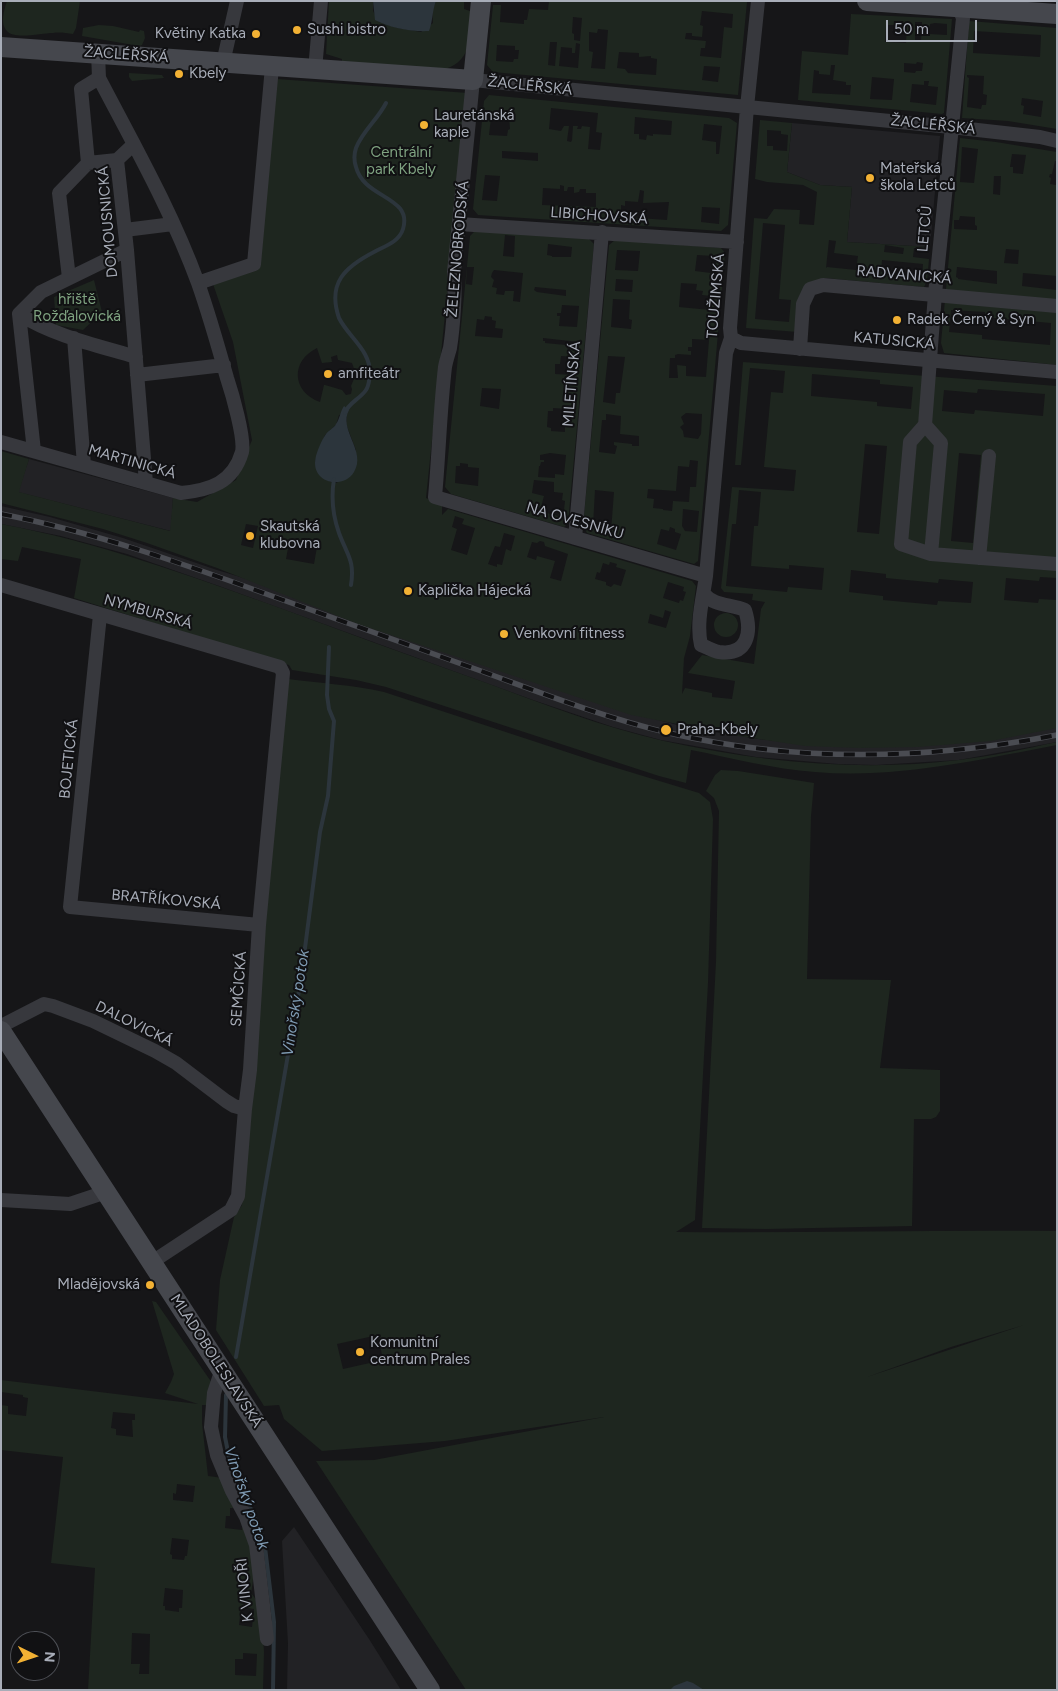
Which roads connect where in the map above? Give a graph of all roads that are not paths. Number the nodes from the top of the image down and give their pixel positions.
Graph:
1 (237, 1) edge
2 (321, 1) edge
3 (481, 1) edge
4 (758, 1) edge
5 (867, 1) edge
6 (958, 4) edge
7 (1057, 14) edge
8 (1, 47) edge
9 (98, 53) junction
10 (223, 63) junction
11 (272, 67) junction
12 (315, 70) junction
13 (99, 78) junction
14 (473, 80) junction
15 (747, 107) junction
16 (951, 127) junction
17 (1057, 141) edge
18 (134, 144) junction
19 (117, 160) junction
20 (88, 163) junction
21 (173, 224) junction
22 (459, 224) junction
23 (125, 230) junction
24 (602, 232) junction
25 (737, 242) junction
26 (127, 250) junction
27 (69, 278) junction
28 (198, 283) junction
29 (935, 294) junction
30 (1057, 306) edge
31 (19, 314) junction
32 (74, 338) junction
33 (731, 338) junction
34 (800, 349) junction
35 (136, 357) junction
36 (930, 360) junction
37 (224, 365) junction
38 (1057, 372) edge
39 (137, 375) junction
40 (925, 425) junction
41 (1, 442) edge
42 (34, 451) junction
43 (989, 456) dead end
44 (84, 465) junction
45 (146, 483) junction
46 (435, 497) joint
47 (575, 538) junction
48 (931, 554) junction
49 (980, 558) junction
50 (1057, 564) edge
51 (706, 576) junction
52 (1, 586) edge
53 (704, 594) junction
54 (100, 614) junction
55 (284, 673) joint
56 (70, 907) joint
57 (259, 925) junction
58 (1, 1026) edge
59 (1, 1031) edge
60 (245, 1109) junction
61 (106, 1192) junction
62 (1, 1200) edge
63 (152, 1262) junction
64 (222, 1369) junction
65 (266, 1639) dead end
66 (430, 1690) edge

1 - 10 street
2 - 12 street
3 - 14 main road, ŽELEZNOBRODSKÁ
4 - 15 street, TOUŽIMSKÁ
5 - 6 main road
6 - 7 main road
6 - 16 street, LETCŮ
8 - 9 main road, ŽACLÉŘSKÁ
9 - 10 main road, ŽACLÉŘSKÁ
9 - 13 street, MARTINICKÁ
10 - 11 main road, ŽACLÉŘSKÁ
11 - 12 main road, ŽACLÉŘSKÁ
11 - 28 street
12 - 14 main road, ŽACLÉŘSKÁ
13 - 18 street, MARTINICKÁ
13 - 20 street
14 - 15 street, ŽACLÉŘSKÁ
14 - 22 street, ŽELEZNOBRODSKÁ
15 - 16 street, ŽACLÉŘSKÁ
15 - 25 street, TOUŽIMSKÁ
16 - 17 street, ŽACLÉŘSKÁ
16 - 29 street, LETCŮ
18 - 19 street, DOMOUSNICKÁ
18 - 21 street, MARTINICKÁ
19 - 20 street
19 - 23 street, DOMOUSNICKÁ
20 - 27 street
21 - 23 street
21 - 28 street, MARTINICKÁ
22 - 24 street, LIBICHOVSKÁ
22 - 46 street, ŽELEZNOBRODSKÁ
23 - 26 street, DOMOUSNICKÁ
24 - 25 street, LIBICHOVSKÁ
24 - 47 street, MILETÍNSKÁ
25 - 33 street, TOUŽIMSKÁ
26 - 27 street
26 - 35 street, DOMOUSNICKÁ
27 - 31 street
28 - 37 street, MARTINICKÁ
29 - 30 street, RADVANICKÁ
29 - 34 street, RADVANICKÁ
29 - 36 street, LETCŮ
31 - 32 street
31 - 42 street
32 - 35 street
32 - 44 street
33 - 34 street, KATUSICKÁ
33 - 51 street, TOUŽIMSKÁ
34 - 36 street, KATUSICKÁ
35 - 39 street, DOMOUSNICKÁ
36 - 38 street, KATUSICKÁ
36 - 40 street, LETCŮ
37 - 39 street
37 - 45 street, MARTINICKÁ
39 - 45 street, DOMOUSNICKÁ
40 - 48 street
40 - 48 street
41 - 42 street, MARTINICKÁ
42 - 44 street, MARTINICKÁ
43 - 49 street
44 - 45 street, MARTINICKÁ
46 - 47 street, NA OVESNÍKU
47 - 51 street, NA OVESNÍKU
48 - 49 street
49 - 50 street
51 - 53 street, TOUŽIMSKÁ
52 - 54 street, NYMBURSKÁ
53 - 53 street, TOUŽIMSKÁ
54 - 55 street, NYMBURSKÁ
54 - 56 street, BOJETICKÁ
55 - 57 street, SEMČICKÁ
56 - 57 street, BRATŘÍKOVSKÁ
57 - 60 street, SEMČICKÁ
58 - 60 street, DALOVICKÁ
59 - 61 main road, MLADOBOLESLAVSKÁ
60 - 63 street, SEMČICKÁ
61 - 62 street
61 - 63 main road, MLADOBOLESLAVSKÁ
63 - 64 main road, MLADOBOLESLAVSKÁ
64 - 65 street, K VINOŘI
64 - 66 main road, MLADOBOLESLAVSKÁ

